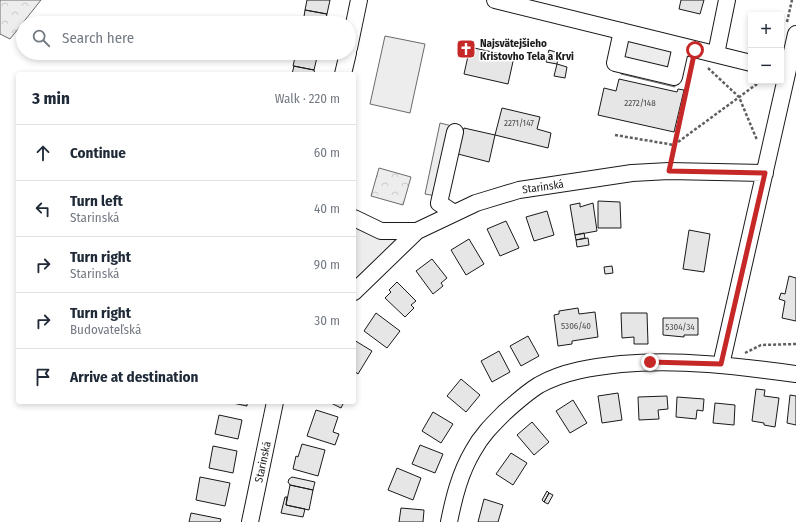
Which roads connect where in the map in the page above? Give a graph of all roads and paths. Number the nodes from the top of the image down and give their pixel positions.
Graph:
1 (359, 0) edge
2 (495, 0) edge
3 (727, 0) edge
4 (356, 16) edge
5 (622, 31) junction
6 (796, 34) edge
7 (688, 48) junction
8 (716, 54) junction
9 (346, 60) edge
10 (748, 62) edge
11 (784, 71) edge
12 (343, 72) edge
13 (689, 78) dead end
14 (757, 84) edge
15 (782, 84) edge
16 (739, 96) junction
17 (455, 132) dead end
18 (615, 135) dead end
19 (674, 145) junction
20 (766, 169) junction
21 (669, 171) junction
22 (454, 213) junction
23 (356, 219) edge
24 (417, 231) junction
25 (356, 290) edge
26 (796, 344) edge
27 (721, 364) junction
28 (796, 374) edge
29 (276, 404) edge
30 (250, 522) edge
31 (449, 522) edge

1 - 4 street
2 - 5 street
3 - 8 street
5 - 7 street
5 - 7 street
6 - 11 street
7 - 8 street
7 - 16 path
8 - 10 street
9 - 12 street
13 - 19 path
14 - 16 path
15 - 20 street
16 - 19 path
16 - 20 path
17 - 22 street
18 - 19 path
19 - 21 path
20 - 21 street, Starinská
20 - 27 street
21 - 22 street, Starinská
22 - 24 street, Starinská
23 - 24 street
24 - 25 street, Starinská
26 - 27 path
27 - 28 street
27 - 31 street
29 - 30 street, Starinská

